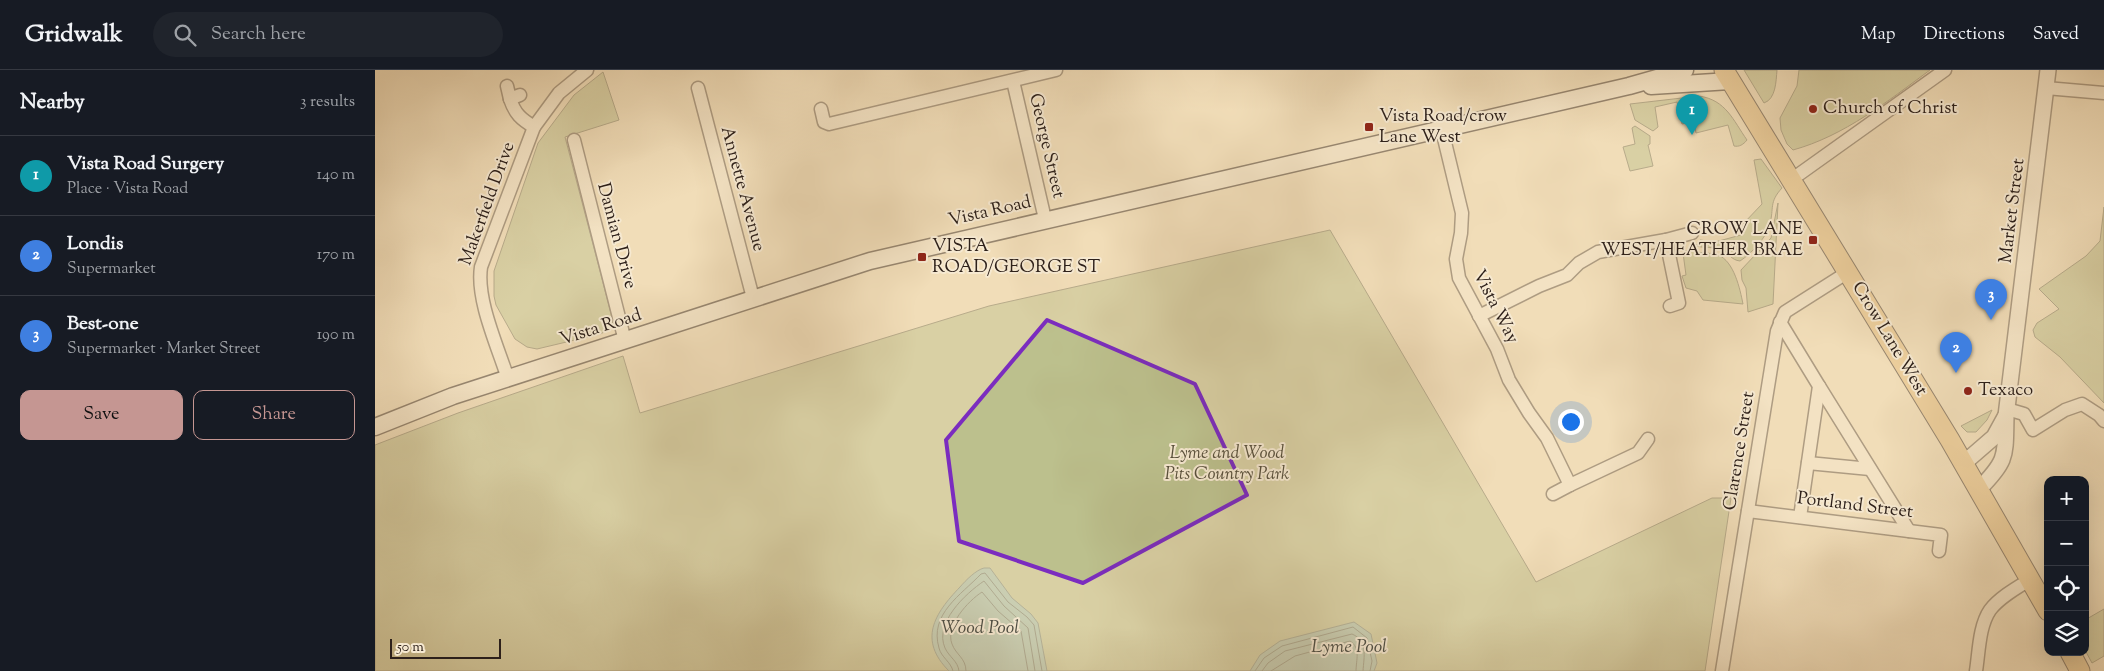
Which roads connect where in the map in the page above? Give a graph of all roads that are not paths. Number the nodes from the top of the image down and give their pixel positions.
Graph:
1 (587, 70) edge
2 (1057, 70) edge
3 (1665, 70) edge
4 (1685, 70) edge
5 (1945, 70) edge
6 (2048, 70) edge
7 (1727, 76) edge
8 (1013, 80) junction
9 (507, 86) dead end
10 (1629, 86) junction
11 (698, 88) dead end
12 (2046, 88) junction
13 (2104, 93) edge
14 (821, 109) dead end
15 (534, 128) junction
16 (1442, 130) junction
17 (574, 140) dead end
18 (1791, 180) junction
19 (1045, 219) junction
20 (1692, 233) dead end
21 (1666, 240) junction
22 (1848, 272) junction
23 (753, 298) junction
24 (1679, 303) dead end
25 (1479, 316) junction
26 (1780, 322) junction
27 (625, 341) junction
28 (508, 379) junction
29 (1819, 386) junction
30 (2006, 412) junction
31 (2104, 421) edge
32 (375, 427) edge
33 (1648, 439) dead end
34 (1808, 463) junction
35 (1964, 463) junction
36 (1870, 469) junction
37 (1570, 485) junction
38 (1979, 489) junction
39 (1553, 494) dead end
40 (1748, 512) junction
41 (1800, 517) junction
42 (1909, 531) junction
43 (1939, 551) dead end
44 (2031, 579) junction
45 (2044, 603) edge
46 (2072, 656) edge
47 (1723, 671) edge
48 (1976, 671) edge
49 (2080, 671) edge

1 - 15 street, Makerfield Drive
2 - 8 street
3 - 10 main road
4 - 10 main road, Vista Road
5 - 18 street
6 - 12 street, Market Street
7 - 10 main road, Vista Road
7 - 18 main road, Crow Lane West
8 - 14 street
8 - 19 street, George Street
9 - 15 street, Makerfield Drive
10 - 16 main road, Vista Road
11 - 23 street, Annette Avenue
12 - 13 street
12 - 30 street, Market Street
15 - 28 street, Makerfield Drive
16 - 19 main road, Vista Road
16 - 25 street, Vista Way
17 - 27 street, Damian Drive
18 - 22 main road, Crow Lane West
19 - 23 main road, Vista Road
20 - 21 street
21 - 24 street
21 - 25 street
22 - 26 street
22 - 35 main road, Crow Lane West
23 - 27 main road, Vista Road
25 - 37 street, Vista Way
26 - 29 street
26 - 40 street, Clarence Street
27 - 28 main road, Vista Road
28 - 32 main road, Vista Road
29 - 34 street
29 - 36 street
30 - 31 street
30 - 35 street, Market Street
30 - 38 street, Market Street
33 - 37 street
34 - 36 street
34 - 41 street
35 - 38 main road, Crow Lane West
36 - 42 street
37 - 39 street
38 - 44 main road, Crow Lane West
40 - 41 street, Portland Street
40 - 47 street, Clarence Street
41 - 42 street, Portland Street
42 - 43 street, Portland Street
44 - 45 main road, Crow Lane West
44 - 48 street
46 - 49 main road

